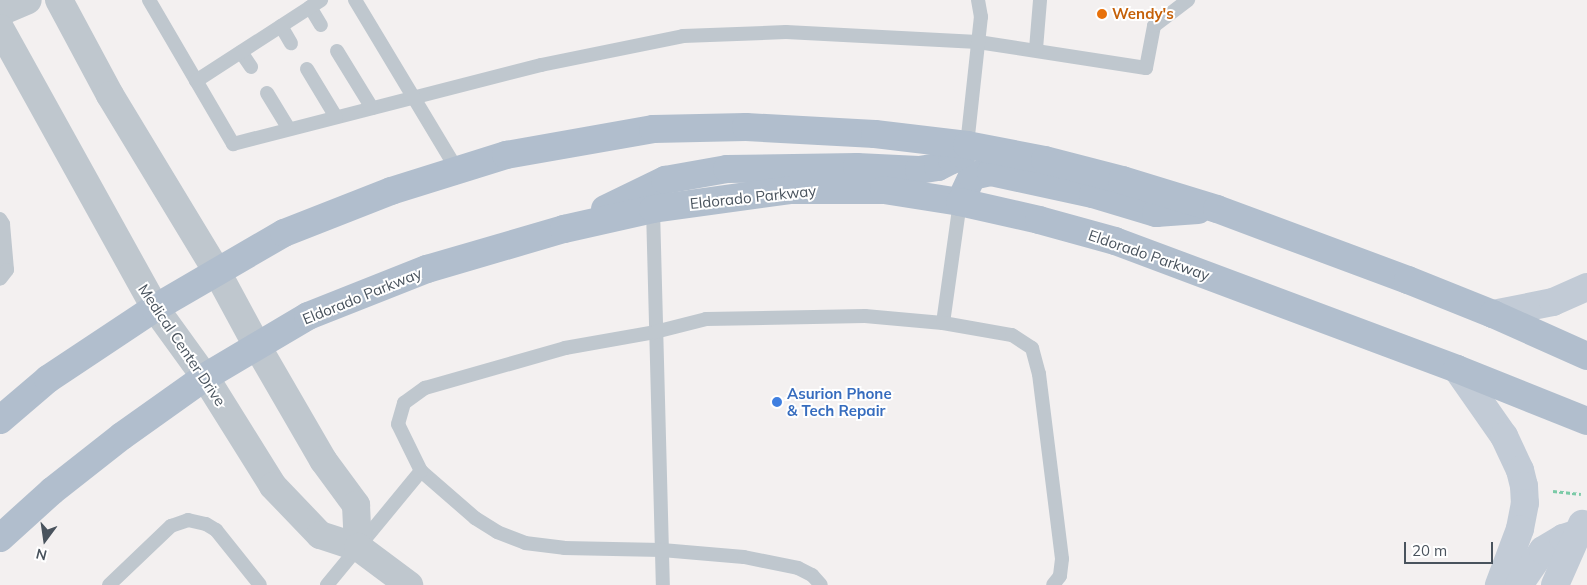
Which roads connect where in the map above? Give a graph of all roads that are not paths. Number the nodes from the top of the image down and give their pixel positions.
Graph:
1 (28, 0) edge
2 (59, 0) edge
3 (149, 0) edge
4 (355, 0) edge
5 (978, 0) edge
6 (1040, 0) edge
7 (1188, 0) edge
8 (316, 4) edge
9 (0, 12) edge
10 (321, 25) dead end
11 (281, 26) junction
12 (0, 28) edge
13 (978, 42) junction
14 (291, 43) dead end
15 (1036, 49) junction
16 (337, 51) dead end
17 (241, 52) junction
18 (251, 67) dead end
19 (307, 69) dead end
20 (196, 81) junction
21 (267, 93) dead end
22 (413, 96) junction
23 (372, 108) junction
24 (336, 117) junction
25 (289, 129) junction
26 (967, 144) junction
27 (457, 170) junction
28 (960, 202) junction
29 (653, 209) junction
30 (1217, 209) junction
31 (0, 219) edge
32 (564, 229) junction
33 (218, 272) junction
34 (0, 279) edge
35 (1587, 287) edge
36 (155, 308) junction
37 (1493, 314) junction
38 (944, 323) junction
39 (655, 332) junction
40 (257, 346) junction
41 (1587, 356) edge
42 (1457, 369) junction
43 (204, 377) junction
44 (0, 420) edge
45 (1587, 422) edge
46 (421, 470) junction
47 (1587, 512) edge
48 (1587, 517) edge
49 (0, 538) edge
50 (1564, 540) edge
51 (358, 547) junction
52 (662, 550) junction
53 (109, 585) edge
54 (260, 585) edge
55 (328, 585) edge
56 (409, 585) edge
57 (664, 585) edge
58 (822, 585) edge
59 (1053, 585) edge
60 (1499, 585) edge
61 (1518, 585) edge
62 (1556, 585) edge

1 - 9 street
2 - 33 street
3 - 20 lane
4 - 22 lane
5 - 13 lane
6 - 15 lane
7 - 15 lane
8 - 10 lane
8 - 11 lane
11 - 14 lane
11 - 17 lane
12 - 36 street, Medical Center Drive
13 - 15 lane
13 - 22 lane
13 - 26 lane
16 - 23 lane
17 - 18 lane
17 - 20 lane
19 - 24 lane
20 - 25 lane
21 - 25 lane
22 - 23 lane
22 - 27 lane
23 - 24 lane
24 - 25 lane
26 - 27 main road
26 - 30 main road
26 - 32 main road
27 - 33 main road
28 - 29 main road, Eldorado Parkway
28 - 30 main road
28 - 38 lane
28 - 42 main road, Eldorado Parkway
29 - 32 main road, Eldorado Parkway
29 - 39 lane
30 - 37 main road
31 - 34 lane
32 - 40 main road, Eldorado Parkway
33 - 36 main road
33 - 40 street
35 - 37 main road
36 - 43 street, Medical Center Drive
36 - 44 main road
37 - 41 main road
38 - 39 lane
38 - 59 lane
39 - 46 lane
39 - 52 lane
40 - 43 main road, Eldorado Parkway
40 - 51 street
42 - 45 main road, Eldorado Parkway
42 - 60 main road
43 - 49 main road, Eldorado Parkway
43 - 51 street, Medical Center Drive
46 - 51 lane
46 - 52 lane
47 - 62 main road
48 - 50 main road
50 - 61 main road
51 - 55 lane
51 - 56 street, Medical Center Drive
52 - 57 lane
52 - 58 lane
53 - 54 lane

